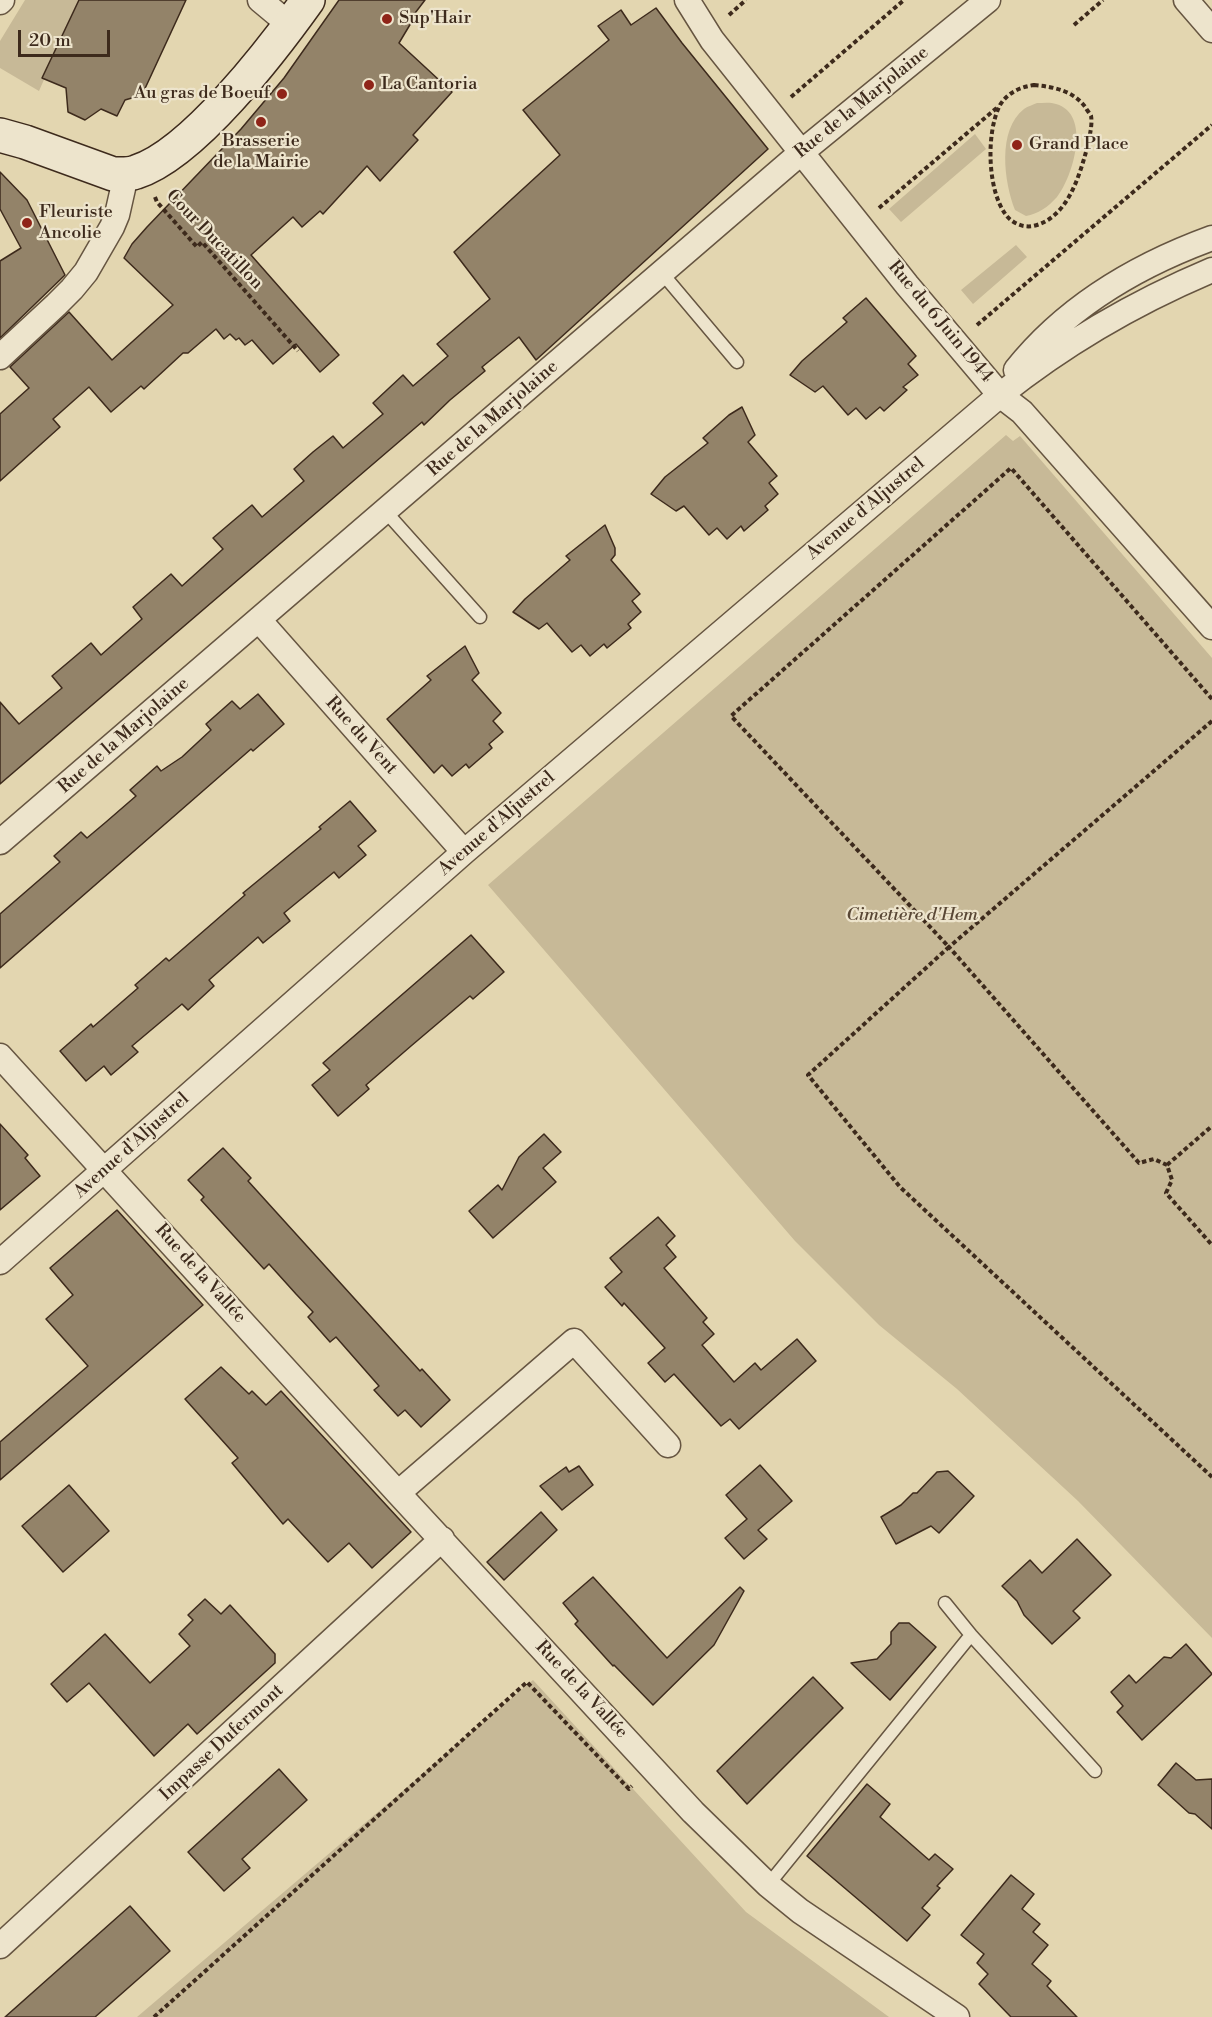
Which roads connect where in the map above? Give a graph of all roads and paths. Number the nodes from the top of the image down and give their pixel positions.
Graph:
1 (260, 0) edge
2 (687, 0) edge
3 (904, 0) edge
4 (988, 0) edge
5 (1103, 0) edge
6 (1186, 0) edge
7 (299, 13) edge
8 (1074, 25) dead end
9 (1212, 30) edge
10 (1000, 105) junction
11 (772, 113) junction
12 (1212, 125) edge
13 (0, 135) edge
14 (803, 151) junction
15 (135, 172) junction
16 (860, 225) junction
17 (1212, 238) edge
18 (1212, 270) edge
19 (662, 273) junction
20 (957, 343) junction
21 (298, 351) dead end
22 (0, 357) edge
23 (736, 362) dead end
24 (1000, 394) junction
25 (386, 512) junction
26 (480, 617) dead end
27 (259, 620) junction
28 (1212, 627) edge
29 (1212, 699) edge
30 (1212, 721) edge
31 (0, 842) edge
32 (464, 852) junction
33 (949, 947) junction
34 (0, 1056) edge
35 (1212, 1126) edge
36 (1167, 1165) junction
37 (106, 1170) junction
38 (1212, 1245) edge
39 (0, 1262) edge
40 (668, 1445) dead end
41 (1212, 1477) edge
42 (398, 1493) junction
43 (442, 1539) junction
44 (945, 1603) dead end
45 (971, 1635) junction
46 (652, 1767) junction
47 (1095, 1771) dead end
48 (768, 1885) junction
49 (0, 1946) edge
50 (154, 2017) edge
51 (957, 2017) edge

1 - 7 street
2 - 11 street, Rue du 6 Juin 1944
3 - 11 path
4 - 14 street, Rue de la Marjolaine
5 - 8 path
6 - 9 street
7 - 15 main road
10 - 10 path
10 - 16 path
11 - 14 street, Rue du 6 Juin 1944
12 - 20 path
13 - 15 main road
14 - 16 street, Rue du 6 Juin 1944
14 - 19 street, Rue de la Marjolaine
15 - 21 path, Cour Ducatillon
15 - 22 street
16 - 20 street, Rue du 6 Juin 1944
17 - 24 street, Avenue d'Aljustrel
18 - 24 street, Avenue d'Aljustrel
19 - 23 lane
19 - 25 street, Rue de la Marjolaine
20 - 24 street, Rue du 6 Juin 1944
24 - 28 street, Rue du 6 Juin 1944
24 - 32 street, Avenue d'Aljustrel
25 - 26 lane
25 - 27 street, Rue de la Marjolaine
27 - 31 street, Rue de la Marjolaine
27 - 32 street, Rue du Vent
29 - 33 path
30 - 33 path
32 - 37 street, Avenue d'Aljustrel
33 - 36 path
33 - 41 path
34 - 37 street, Rue de la Vallée
35 - 36 path
36 - 38 path
37 - 39 street, Avenue d'Aljustrel
37 - 42 street, Rue de la Vallée
40 - 42 street
42 - 43 street, Rue de la Vallée
43 - 46 street, Rue de la Vallée
43 - 49 street, Impasse Dufermont
44 - 45 lane
45 - 47 lane
45 - 48 lane
46 - 48 street, Rue de la Vallée
46 - 50 path
48 - 51 street, Rue de la Vallée

